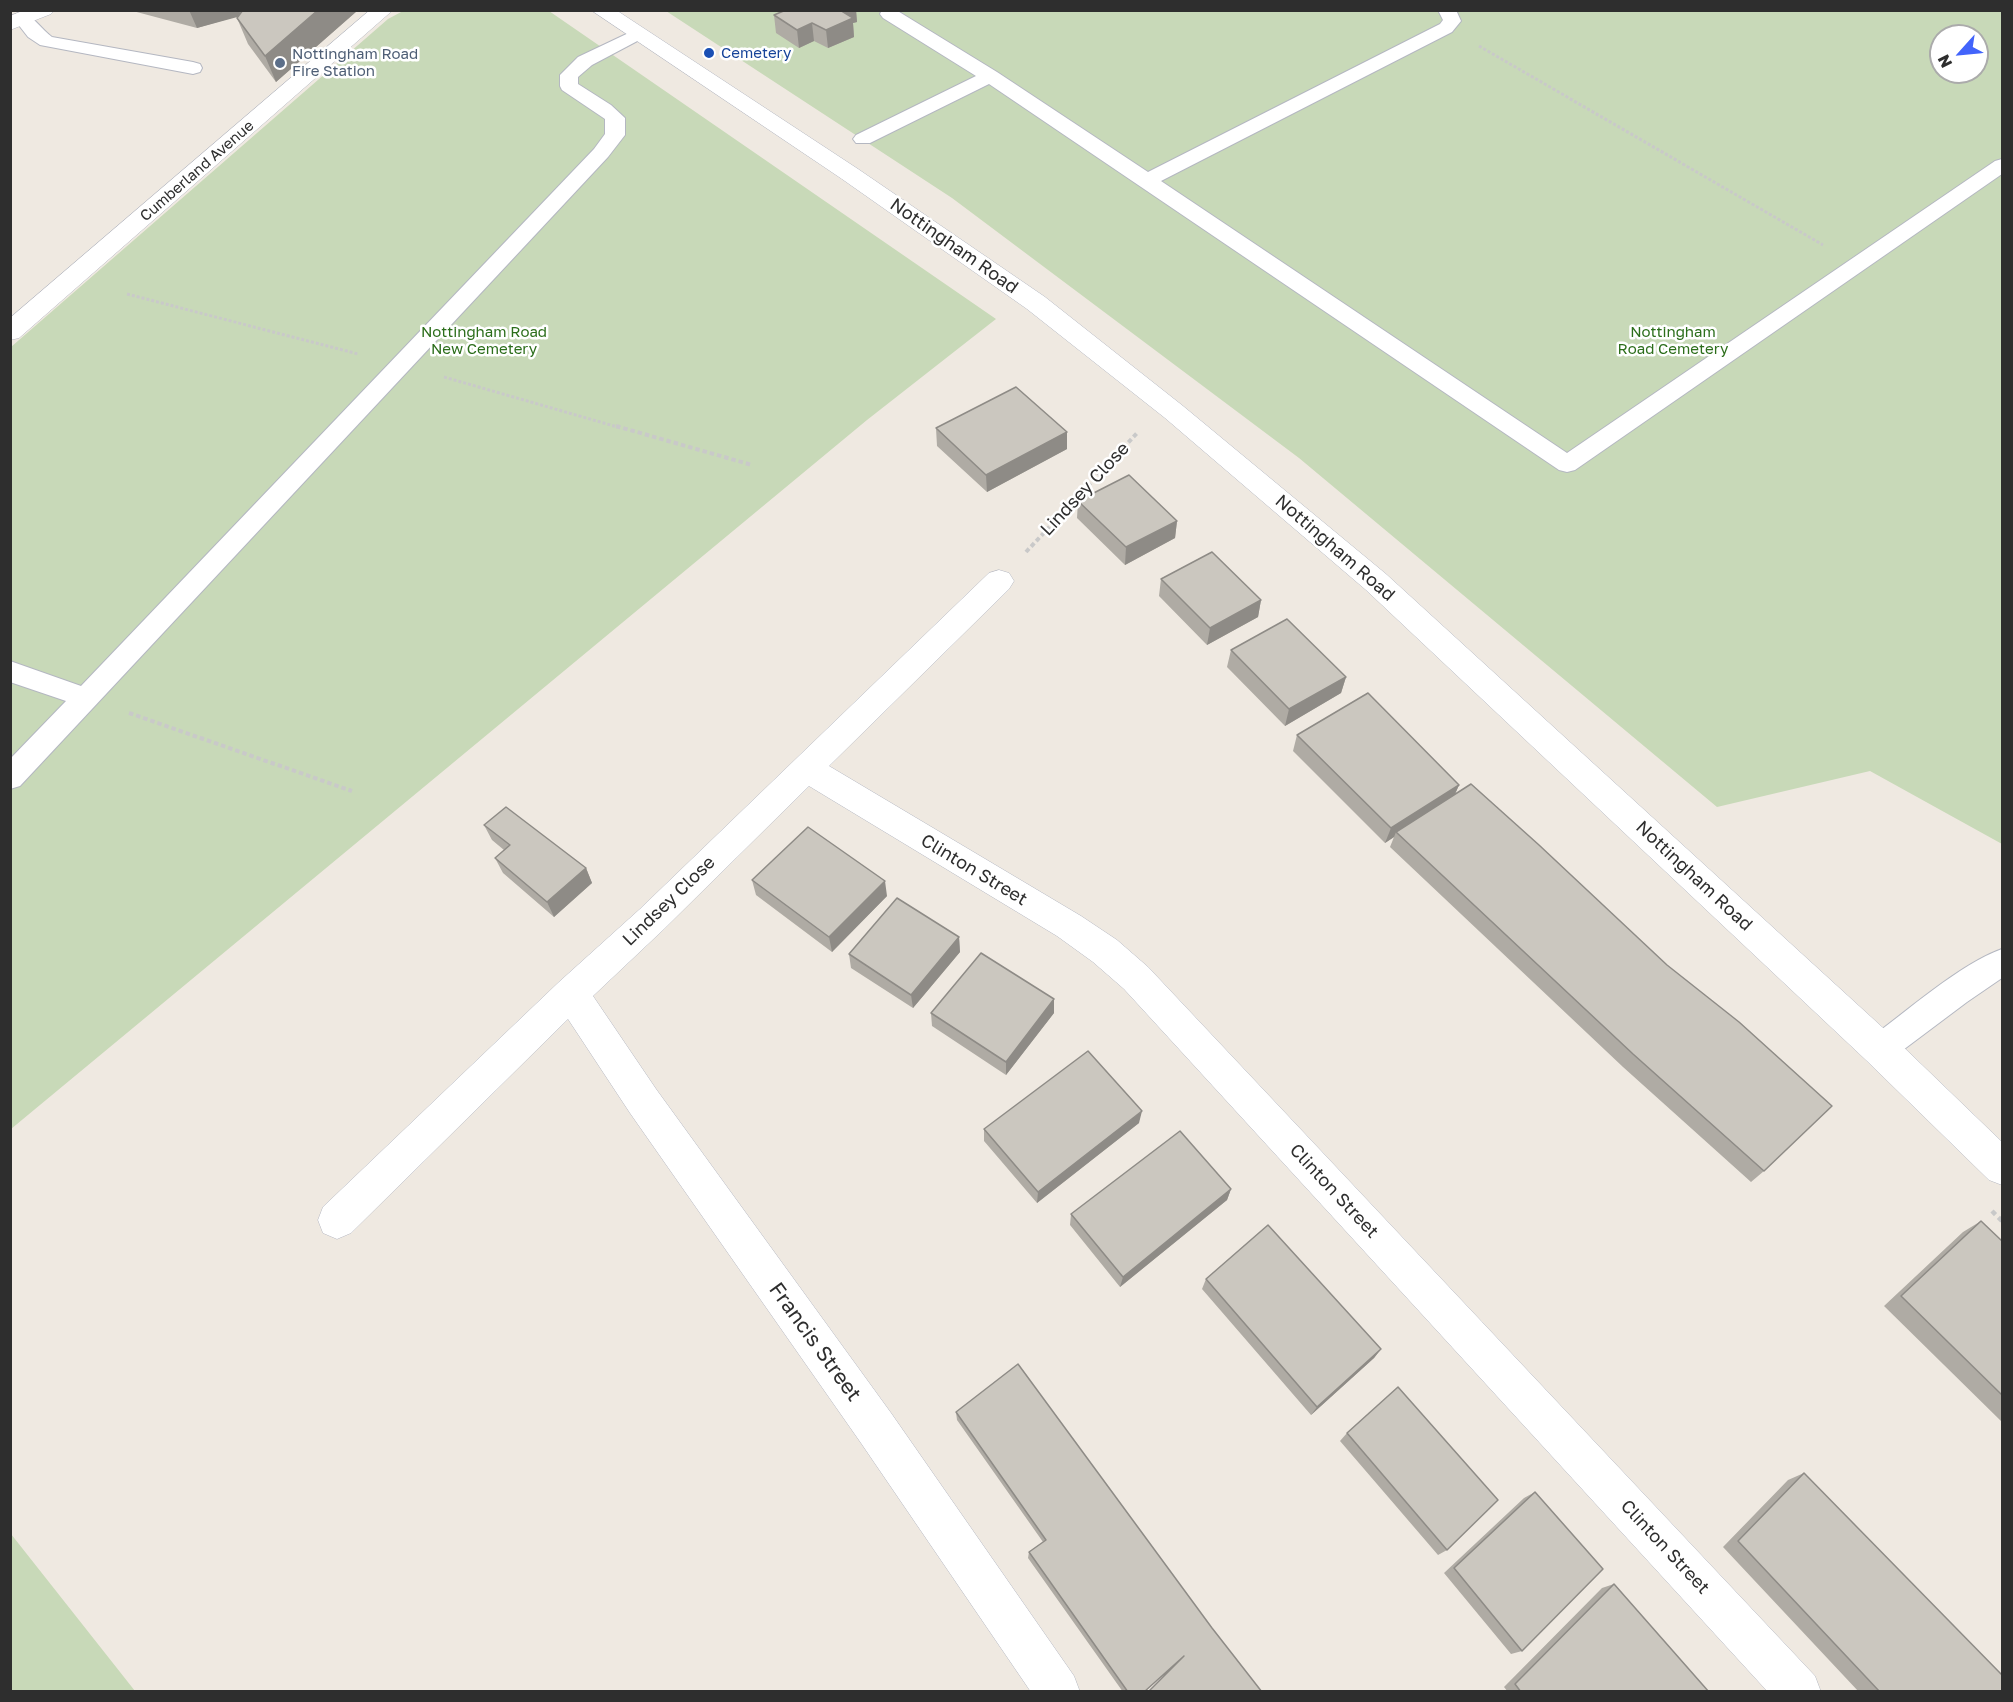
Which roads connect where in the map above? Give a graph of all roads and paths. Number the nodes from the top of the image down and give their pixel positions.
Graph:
1 (44, 10) edge
2 (383, 10) edge
3 (601, 11) edge
4 (889, 14) dead end
5 (1446, 19) edge
6 (17, 21) edge
7 (637, 34) junction
8 (193, 68) dead end
9 (990, 76) junction
10 (863, 139) dead end
11 (2002, 165) edge
12 (1147, 180) junction
13 (1858, 264) junction
14 (10, 332) edge
15 (1136, 434) dead end
16 (1033, 544) dead end
17 (999, 581) dead end
18 (10, 671) edge
19 (86, 698) junction
20 (805, 768) junction
21 (10, 778) edge
22 (352, 790) dead end
23 (2002, 962) edge
24 (571, 993) junction
25 (1880, 1049) junction
26 (2002, 1167) edge
27 (336, 1220) dead end
28 (1058, 1692) edge
29 (1799, 1692) edge

1 - 6 street
2 - 14 street, Cumberland Avenue
3 - 7 street, Nottingham Road
4 - 9 lane
5 - 12 lane
5 - 13 path
6 - 8 lane
7 - 19 lane
7 - 25 street, Nottingham Road
9 - 10 lane
9 - 12 lane
11 - 13 lane
12 - 13 lane
15 - 16 path, Lindsey Close
17 - 20 street, Lindsey Close
18 - 19 lane
19 - 21 lane
19 - 22 path
20 - 24 street, Lindsey Close
20 - 29 street, Clinton Street
23 - 25 lane
24 - 27 street, Lindsey Close
24 - 28 street, Francis Street
25 - 26 street, Nottingham Road

